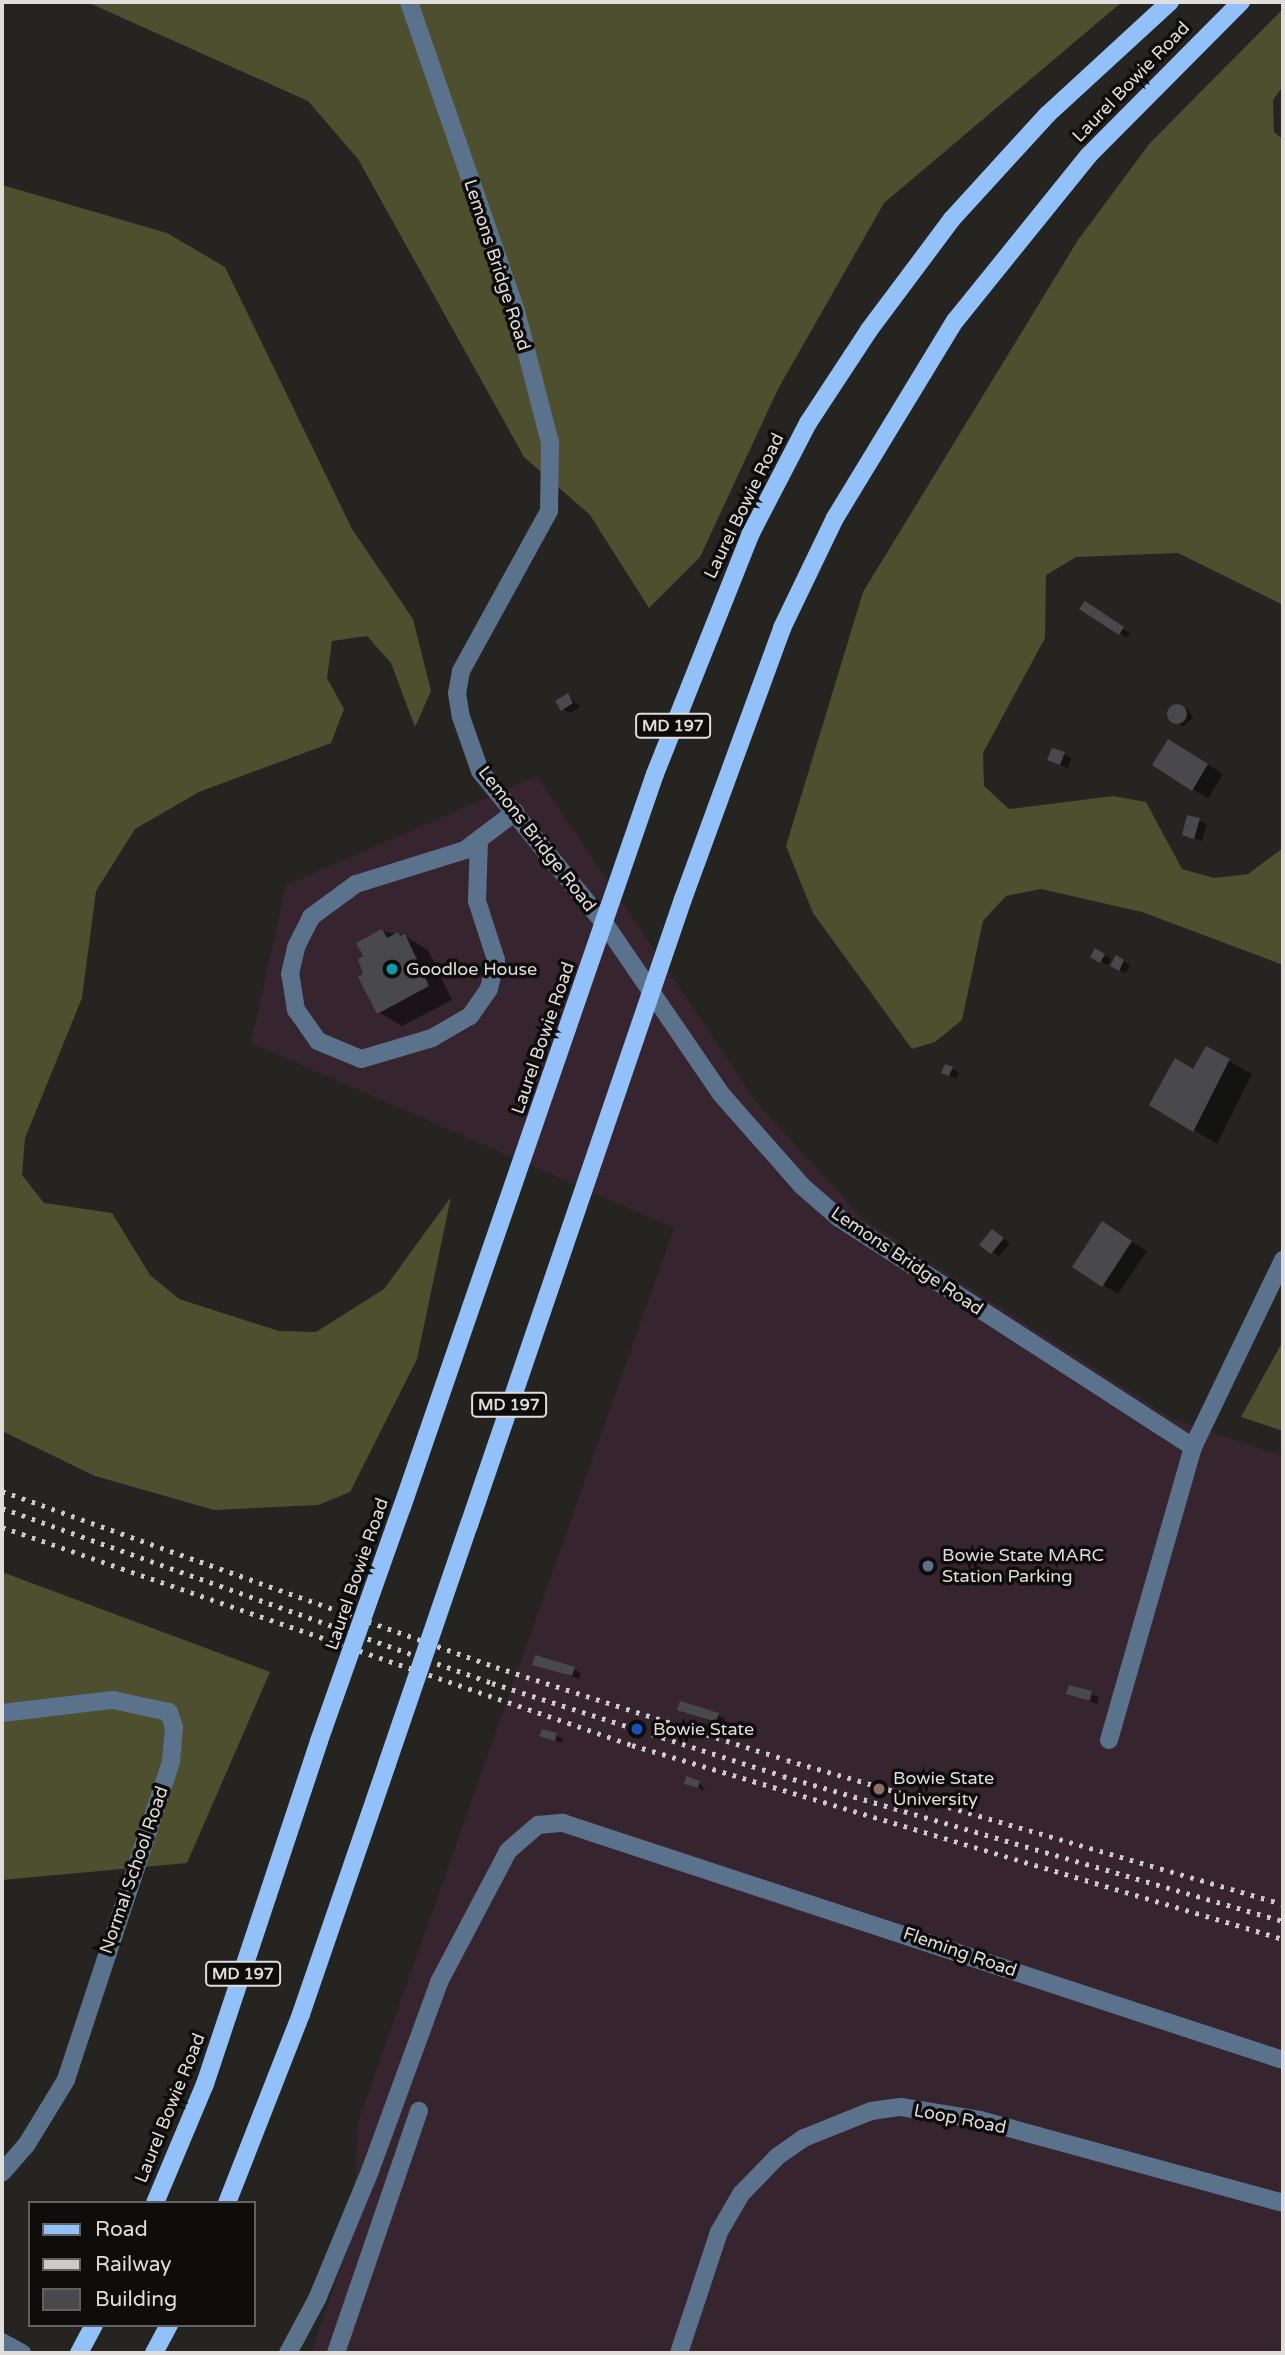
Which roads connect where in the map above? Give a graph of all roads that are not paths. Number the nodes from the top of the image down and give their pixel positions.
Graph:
1 (409, 2) edge
2 (1170, 2) edge
3 (1241, 2) edge
4 (515, 813) junction
5 (479, 841) junction
6 (605, 924) junction
7 (649, 993) junction
8 (1283, 1260) edge
9 (1193, 1447) junction
10 (2, 1713) edge
11 (1109, 1740) dead end
12 (1283, 2060) edge
13 (419, 2112) dead end
14 (2, 2174) edge
15 (156, 2201) edge
16 (229, 2201) edge
17 (1283, 2203) edge
18 (93, 2327) edge
19 (168, 2327) edge
20 (2, 2343) edge
21 (22, 2353) edge
22 (79, 2353) edge
23 (154, 2353) edge
24 (288, 2353) edge
25 (336, 2353) edge
26 (679, 2353) edge

1 - 4 street, Lemons Bridge Road
2 - 6 main road, Laurel Bowie Road / MD 197
3 - 7 main road, Laurel Bowie Road / MD 197
4 - 5 street
4 - 6 street, Lemons Bridge Road
5 - 5 street
6 - 7 street, Lemons Bridge Road
6 - 15 main road, Laurel Bowie Road / MD 197, bridge
7 - 9 street, Lemons Bridge Road
7 - 16 main road, Laurel Bowie Road / MD 197, bridge
8 - 9 street
9 - 11 street
10 - 14 street, Normal School Road
12 - 24 street, Fleming Road
13 - 25 street
17 - 26 street, Loop Road
18 - 22 main road
19 - 23 main road
20 - 21 street

